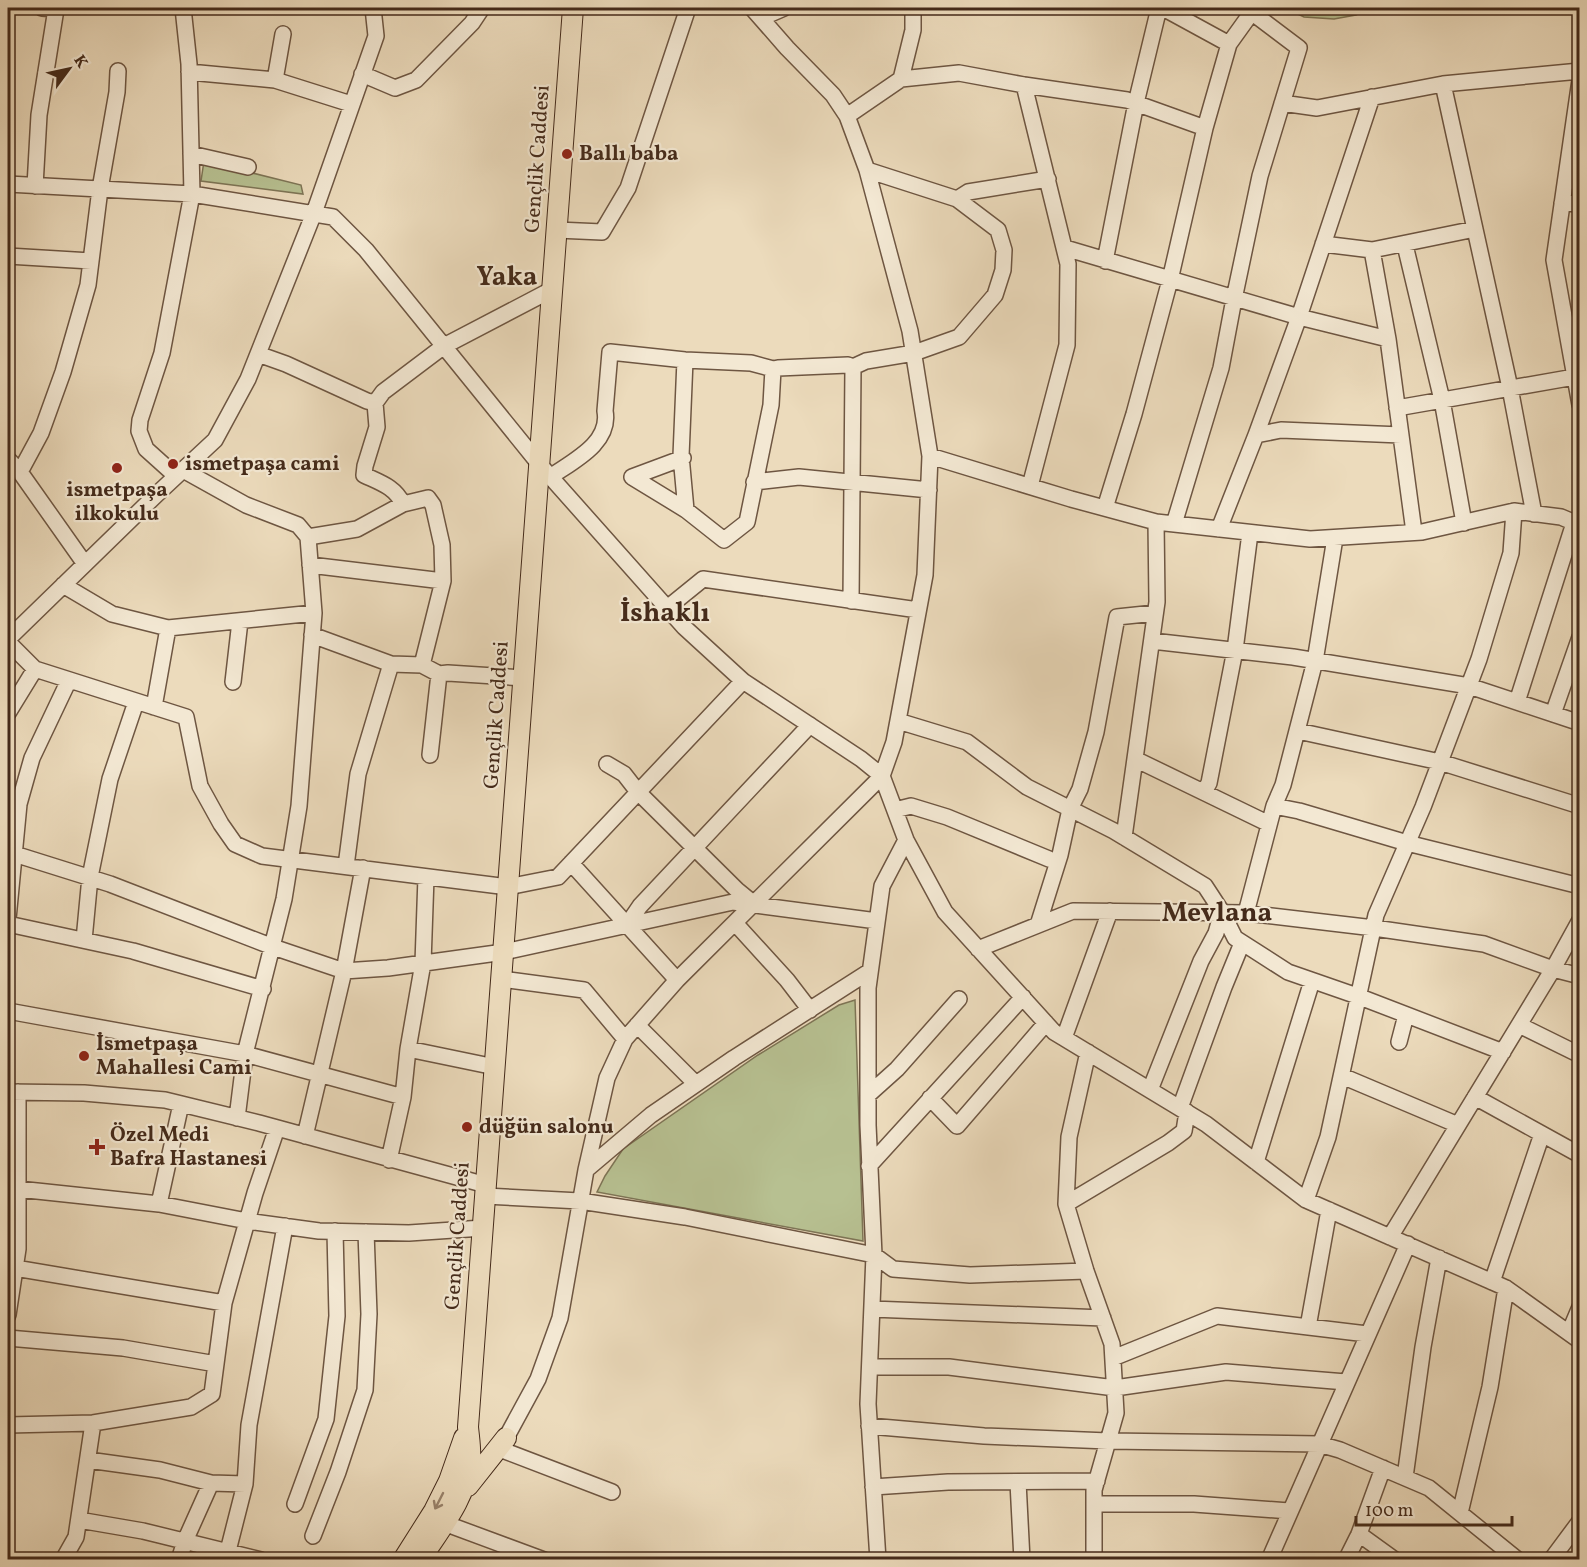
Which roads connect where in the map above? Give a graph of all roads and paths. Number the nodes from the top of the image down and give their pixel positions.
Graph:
1 (42, 8) edge
2 (183, 8) edge
3 (374, 8) edge
4 (482, 8) edge
5 (573, 8) edge
6 (688, 8) edge
7 (784, 8) edge
8 (913, 8) edge
9 (1161, 8) edge
10 (1249, 10) edge
11 (756, 13) edge
12 (283, 34) dead end
13 (1229, 44) junction
14 (118, 70) dead end
15 (1580, 71) edge
16 (189, 72) junction
17 (362, 74) junction
18 (901, 79) junction
19 (275, 80) junction
20 (1580, 80) edge
21 (1443, 84) junction
22 (1024, 85) junction
23 (1372, 97) junction
24 (1136, 103) junction
25 (1282, 103) junction
26 (351, 104) junction
27 (847, 116) junction
28 (1204, 128) junction
29 (191, 154) junction
30 (248, 167) dead end
31 (867, 170) junction
32 (1048, 179) junction
33 (8, 184) edge
34 (35, 186) junction
35 (100, 189) junction
36 (192, 194) junction
37 (957, 199) junction
38 (1562, 203) junction
39 (1580, 204) edge
40 (314, 213) junction
41 (1475, 229) junction
42 (557, 230) junction
43 (1323, 244) junction
44 (1405, 244) junction
45 (1065, 248) junction
46 (1372, 250) junction
47 (8, 256) edge
48 (91, 261) junction
49 (1105, 261) junction
50 (1170, 280) junction
51 (553, 289) junction
52 (1234, 299) junction
53 (1299, 317) junction
54 (1388, 339) junction
55 (444, 346) junction
56 (914, 353) junction
57 (258, 354) junction
58 (686, 360) junction
59 (854, 367) junction
60 (772, 369) junction
61 (1577, 376) edge
62 (1510, 388) junction
63 (1442, 400) junction
64 (375, 403) junction
65 (1580, 405) edge
66 (1397, 408) junction
67 (1256, 435) junction
68 (1401, 435) junction
69 (930, 456) junction
70 (682, 458) junction
71 (8, 459) edge
72 (545, 471) junction
73 (20, 472) junction
74 (179, 473) junction
75 (754, 482) junction
76 (852, 482) junction
77 (1030, 486) junction
78 (929, 490) junction
79 (403, 504) junction
80 (1105, 508) junction
81 (686, 510) junction
82 (1514, 511) junction
83 (1534, 514) junction
84 (1156, 522) junction
85 (1464, 523) junction
86 (1174, 524) junction
87 (1577, 524) edge
88 (1219, 529) junction
89 (1413, 532) junction
90 (1250, 533) junction
91 (308, 537) junction
92 (1335, 538) junction
93 (85, 564) junction
94 (310, 565) junction
95 (442, 581) junction
96 (63, 585) junction
97 (851, 601) junction
98 (666, 609) junction
99 (918, 610) junction
100 (1155, 613) junction
101 (314, 614) junction
102 (240, 621) junction
103 (168, 627) junction
104 (312, 635) junction
105 (1580, 637) edge
106 (8, 640) edge
107 (1152, 641) junction
108 (1236, 650) junction
109 (1314, 661) junction
110 (391, 664) junction
111 (422, 665) junction
112 (35, 669) junction
113 (440, 674) junction
114 (524, 678) junction
115 (69, 680) junction
116 (743, 681) junction
117 (233, 682) dead end
118 (1469, 686) junction
119 (136, 702) junction
120 (1517, 702) junction
121 (154, 707) junction
122 (8, 713) edge
123 (1552, 714) junction
124 (898, 721) junction
125 (1580, 723) edge
126 (810, 725) junction
127 (1298, 731) junction
128 (430, 754) dead end
129 (1135, 759) junction
130 (1440, 762) junction
131 (607, 764) dead end
132 (882, 776) junction
133 (638, 792) junction
134 (1204, 792) junction
135 (1274, 806) junction
136 (1580, 806) edge
137 (1070, 809) junction
138 (895, 810) junction
139 (1269, 824) junction
140 (1124, 837) junction
141 (906, 840) junction
142 (1407, 843) junction
143 (694, 848) junction
144 (11, 853) edge
145 (291, 859) junction
146 (1049, 859) dead end
147 (571, 863) junction
148 (346, 866) junction
149 (363, 868) junction
150 (90, 877) junction
151 (426, 877) junction
152 (1580, 886) edge
153 (508, 887) junction
154 (754, 904) junction
155 (1110, 911) junction
156 (1222, 912) junction
157 (1246, 913) junction
158 (8, 919) edge
159 (1580, 920) edge
160 (877, 921) junction
161 (735, 923) junction
162 (8, 924) edge
163 (627, 925) junction
164 (1038, 925) junction
165 (1374, 928) junction
166 (84, 940) junction
167 (1242, 943) junction
168 (273, 947) junction
169 (978, 949) junction
170 (504, 951) junction
171 (423, 963) junction
172 (1552, 969) junction
173 (344, 970) junction
174 (870, 971) junction
175 (1580, 976) edge
176 (501, 979) junction
177 (677, 980) junction
178 (1312, 981) junction
179 (262, 989) junction
180 (1023, 997) junction
181 (1360, 997) junction
182 (959, 999) dead end
183 (810, 1010) junction
184 (8, 1011) edge
185 (1407, 1015) junction
186 (1046, 1023) junction
187 (637, 1025) junction
188 (1519, 1025) junction
189 (1064, 1038) junction
190 (625, 1039) junction
191 (1399, 1042) dead end
192 (408, 1049) junction
193 (1088, 1052) junction
194 (1503, 1052) junction
195 (244, 1054) junction
196 (1580, 1055) edge
197 (495, 1067) junction
198 (319, 1074) junction
199 (1341, 1076) junction
200 (696, 1084) junction
201 (1150, 1090) junction
202 (13, 1092) edge
203 (868, 1095) junction
204 (402, 1097) junction
205 (1475, 1097) junction
206 (930, 1098) junction
207 (181, 1104) junction
208 (1183, 1110) junction
209 (237, 1118) junction
210 (1458, 1125) junction
211 (277, 1128) junction
212 (1542, 1134) junction
213 (305, 1136) junction
214 (1580, 1155) edge
215 (390, 1160) junction
216 (1256, 1162) junction
217 (869, 1166) junction
218 (586, 1170) junction
219 (18, 1188) junction
220 (486, 1191) junction
221 (1306, 1200) junction
222 (580, 1201) junction
223 (159, 1204) junction
224 (1066, 1204) junction
225 (1329, 1210) junction
226 (247, 1221) junction
227 (285, 1226) junction
228 (483, 1228) junction
229 (335, 1231) junction
230 (366, 1232) junction
231 (1390, 1236) junction
232 (1408, 1244) junction
233 (874, 1255) junction
234 (1439, 1258) junction
235 (15, 1268) junction
236 (1086, 1271) junction
237 (1499, 1285) junction
238 (224, 1303) junction
239 (1580, 1307) edge
240 (872, 1309) junction
241 (8, 1315) edge
242 (1103, 1318) junction
243 (1308, 1327) junction
244 (1367, 1335) junction
245 (1574, 1337) edge
246 (8, 1338) edge
247 (1113, 1358) junction
248 (216, 1365) junction
249 (870, 1367) junction
250 (1346, 1382) junction
251 (1115, 1388) junction
252 (93, 1423) junction
253 (8, 1425) edge
254 (869, 1426) junction
255 (468, 1427) junction
256 (1108, 1441) junction
257 (501, 1443) junction
258 (1319, 1444) junction
259 (88, 1460) junction
260 (463, 1462) junction
261 (1383, 1468) junction
262 (1404, 1477) junction
263 (1097, 1481) junction
264 (1018, 1482) junction
265 (211, 1483) junction
266 (245, 1484) junction
267 (873, 1487) junction
268 (612, 1492) dead end
269 (461, 1495) junction
270 (295, 1504) dead end
271 (1094, 1504) junction
272 (1289, 1511) junction
273 (1460, 1513) junction
274 (79, 1520) junction
275 (1580, 1521) edge
276 (444, 1523) junction
277 (1359, 1534) junction
278 (313, 1536) dead end
279 (185, 1541) junction
280 (228, 1551) junction
281 (63, 1560) edge
282 (179, 1560) edge
283 (261, 1560) edge
284 (403, 1560) edge
285 (420, 1560) edge
286 (544, 1560) edge
287 (878, 1560) edge
288 (1022, 1560) edge
289 (1094, 1560) edge
290 (1269, 1560) edge
291 (1346, 1560) edge
292 (1395, 1560) edge
293 (1518, 1560) edge
294 (1551, 1560) edge

1 - 34 street
2 - 16 street
3 - 17 street
4 - 17 street
5 - 42 main road, Gençlik Caddesi
6 - 42 street
7 - 11 street
8 - 18 street
9 - 13 street
9 - 24 street
10 - 13 street
10 - 25 street
11 - 27 street
12 - 19 street
13 - 28 street
14 - 35 street
15 - 21 street
16 - 19 street
16 - 29 street
17 - 26 street
18 - 22 street
18 - 27 street
19 - 26 street
20 - 38 street
21 - 23 street
21 - 41 street
22 - 24 street
22 - 32 street
23 - 25 street
23 - 43 street
24 - 28 street
24 - 49 street
25 - 52 street
26 - 40 street
27 - 31 street
28 - 50 street
29 - 30 street
29 - 36 street
31 - 37 street
31 - 56 street
32 - 37 street
32 - 45 street
33 - 34 street
34 - 35 street
35 - 36 street
35 - 48 street
36 - 40 street
36 - 74 street
37 - 56 street
38 - 39 street
38 - 61 street
40 - 55 street
40 - 57 street
41 - 44 street
41 - 62 street
42 - 51 main road, Gençlik Caddesi
43 - 46 street
43 - 53 street
44 - 46 street
44 - 63 street
45 - 49 street
45 - 77 street
46 - 54 street
47 - 48 street
48 - 73 street
49 - 50 street
50 - 52 street
50 - 80 street
51 - 55 street
51 - 72 main road, Gençlik Caddesi
52 - 53 street
52 - 86 street
53 - 54 street
53 - 67 street
54 - 66 street
55 - 64 street
55 - 72 street
56 - 59 street
56 - 69 street
57 - 64 street
57 - 74 street
58 - 60 street
58 - 70 street
58 - 72 street
59 - 60 street
59 - 76 street
60 - 75 street
61 - 62 street
61 - 65 street
62 - 63 street
62 - 83 street
63 - 66 street
63 - 85 street
64 - 79 street
66 - 68 street
67 - 68 street
67 - 88 street
68 - 89 street
69 - 77 street
69 - 78 street
70 - 81 street
70 - 81 street
71 - 73 street
72 - 98 street
72 - 114 main road, Gençlik Caddesi
73 - 93 street
74 - 91 street
74 - 93 street
75 - 76 street
75 - 81 street
76 - 78 street
76 - 97 street
77 - 80 street
78 - 99 street
79 - 91 street
79 - 95 street
80 - 84 street
82 - 83 street
82 - 85 street
82 - 118 street
83 - 87 street
84 - 86 street
84 - 100 street
85 - 89 street
86 - 88 street
87 - 120 street
88 - 90 street
89 - 92 street
90 - 92 street
90 - 108 street
91 - 94 street
92 - 109 street
93 - 96 street
94 - 95 street
94 - 101 street
95 - 111 street
96 - 103 street
96 - 106 street
97 - 98 street
97 - 99 street
98 - 116 street
99 - 124 street
100 - 107 street
100 - 137 street
101 - 102 street
101 - 104 street
102 - 103 street
102 - 117 street
103 - 121 street
104 - 110 street
104 - 145 street
105 - 123 street
106 - 112 street
107 - 108 street
107 - 129 street
108 - 109 street
108 - 134 street
109 - 118 street
109 - 127 street
110 - 111 street
110 - 148 street
111 - 113 street
112 - 115 street
112 - 122 street
113 - 114 street
113 - 128 street
114 - 153 main road, Gençlik Caddesi
115 - 119 street
115 - 144 street
116 - 126 street
116 - 133 street
118 - 120 street
118 - 130 street
119 - 121 street
119 - 150 street
120 - 123 street
121 - 145 street
123 - 125 street
124 - 132 street
124 - 137 street
126 - 132 street
126 - 143 street
127 - 130 street
127 - 135 street
129 - 134 street
129 - 140 street
130 - 136 street
130 - 142 street
131 - 133 street
132 - 138 street
132 - 154 street
133 - 143 street
133 - 147 street
134 - 139 street
135 - 139 street
135 - 142 street
137 - 140 street
137 - 164 street
138 - 141 street
138 - 146 street
139 - 157 street
140 - 156 street
141 - 160 street
141 - 169 street
142 - 152 street
142 - 165 street
143 - 154 street
143 - 163 street
144 - 150 street
144 - 158 street
145 - 148 street
145 - 168 street
147 - 153 street
147 - 163 street
148 - 149 street
149 - 151 street
149 - 173 street
150 - 166 street
150 - 168 street
151 - 153 street
151 - 171 street
153 - 170 main road, Gençlik Caddesi
154 - 160 street
154 - 161 street
154 - 163 street
155 - 156 street
155 - 164 street
155 - 189 street
156 - 157 street
156 - 167 street
156 - 201 street
157 - 165 street
159 - 172 street
160 - 174 street
161 - 177 street
161 - 183 street
162 - 166 street
163 - 170 street
163 - 177 street
164 - 169 street
165 - 172 street
165 - 181 street
166 - 179 street
167 - 178 street
167 - 208 street
168 - 173 street
168 - 179 street
169 - 180 street
170 - 171 street
170 - 176 main road, Gençlik Caddesi
171 - 173 street
171 - 192 street
172 - 175 street
172 - 188 street
173 - 198 street
174 - 183 street
174 - 203 street
176 - 190 street
176 - 197 main road, Gençlik Caddesi
177 - 187 street
178 - 181 street
178 - 216 street
179 - 195 street
180 - 186 street
180 - 206 street
181 - 185 street
181 - 199 street
182 - 203 street
183 - 200 street
184 - 195 street
185 - 191 street
185 - 194 street
186 - 189 street
186 - 206 street
187 - 190 street
187 - 200 street
188 - 194 street
188 - 196 street
189 - 193 street
190 - 218 street
192 - 197 street
192 - 204 street
193 - 201 street
193 - 224 street
194 - 205 street
195 - 198 street
195 - 209 street
197 - 220 main road, Gençlik Caddesi
198 - 204 street
198 - 213 street
199 - 210 street
199 - 221 street
200 - 218 street
201 - 208 street
202 - 207 street
202 - 219 street
203 - 217 street
204 - 215 street
205 - 210 street
205 - 212 street
206 - 217 street
207 - 209 street
207 - 223 street
208 - 216 street
208 - 224 street
209 - 211 street
210 - 231 street
211 - 213 street
211 - 226 street
212 - 214 street
212 - 237 street
213 - 215 street
215 - 220 street
216 - 221 street
217 - 233 street
218 - 222 street
219 - 223 street
219 - 235 street
220 - 222 street
220 - 228 main road, Gençlik Caddesi
221 - 225 street
222 - 233 street
222 - 257 street
223 - 226 street
224 - 236 street
225 - 231 street
225 - 243 street
226 - 227 street
226 - 238 street
227 - 229 street
227 - 266 street
228 - 230 street
228 - 255 main road, Gençlik Caddesi
229 - 230 street
229 - 270 street
230 - 278 street
231 - 232 street
232 - 234 street
232 - 244 street
233 - 236 street
233 - 240 street
234 - 237 street
234 - 262 street
235 - 238 street
235 - 241 street
236 - 242 street
237 - 245 street
237 - 273 street
238 - 248 street
239 - 245 street
240 - 242 street
240 - 249 street
242 - 247 street
243 - 244 street
243 - 247 street
244 - 250 street
246 - 248 street
247 - 251 street
248 - 252 street
249 - 251 street
249 - 254 street
250 - 251 street
250 - 258 street
251 - 256 street
252 - 253 street
252 - 259 street
254 - 256 street
254 - 267 street
255 - 257 main road
255 - 260 main road, Gençlik Caddesi
256 - 258 street
256 - 263 street
257 - 260 main road
257 - 268 street
257 - 269 main road
258 - 261 street
258 - 272 street
259 - 265 street
259 - 274 street
260 - 269 main road
260 -> 284 main road
261 - 262 street
261 - 277 street
262 - 273 street
263 - 264 street
263 - 271 street
264 - 267 street
264 - 288 street
265 - 266 street
265 - 279 street
266 - 280 street
267 - 287 street
269 - 276 main road
271 - 272 street
271 - 289 street
272 - 290 street
273 - 293 street
274 - 279 street
274 - 281 street
275 - 294 street
276 - 285 main road
276 - 286 street
277 - 291 street
277 - 292 street
279 - 280 street
279 - 282 street
280 - 283 street

